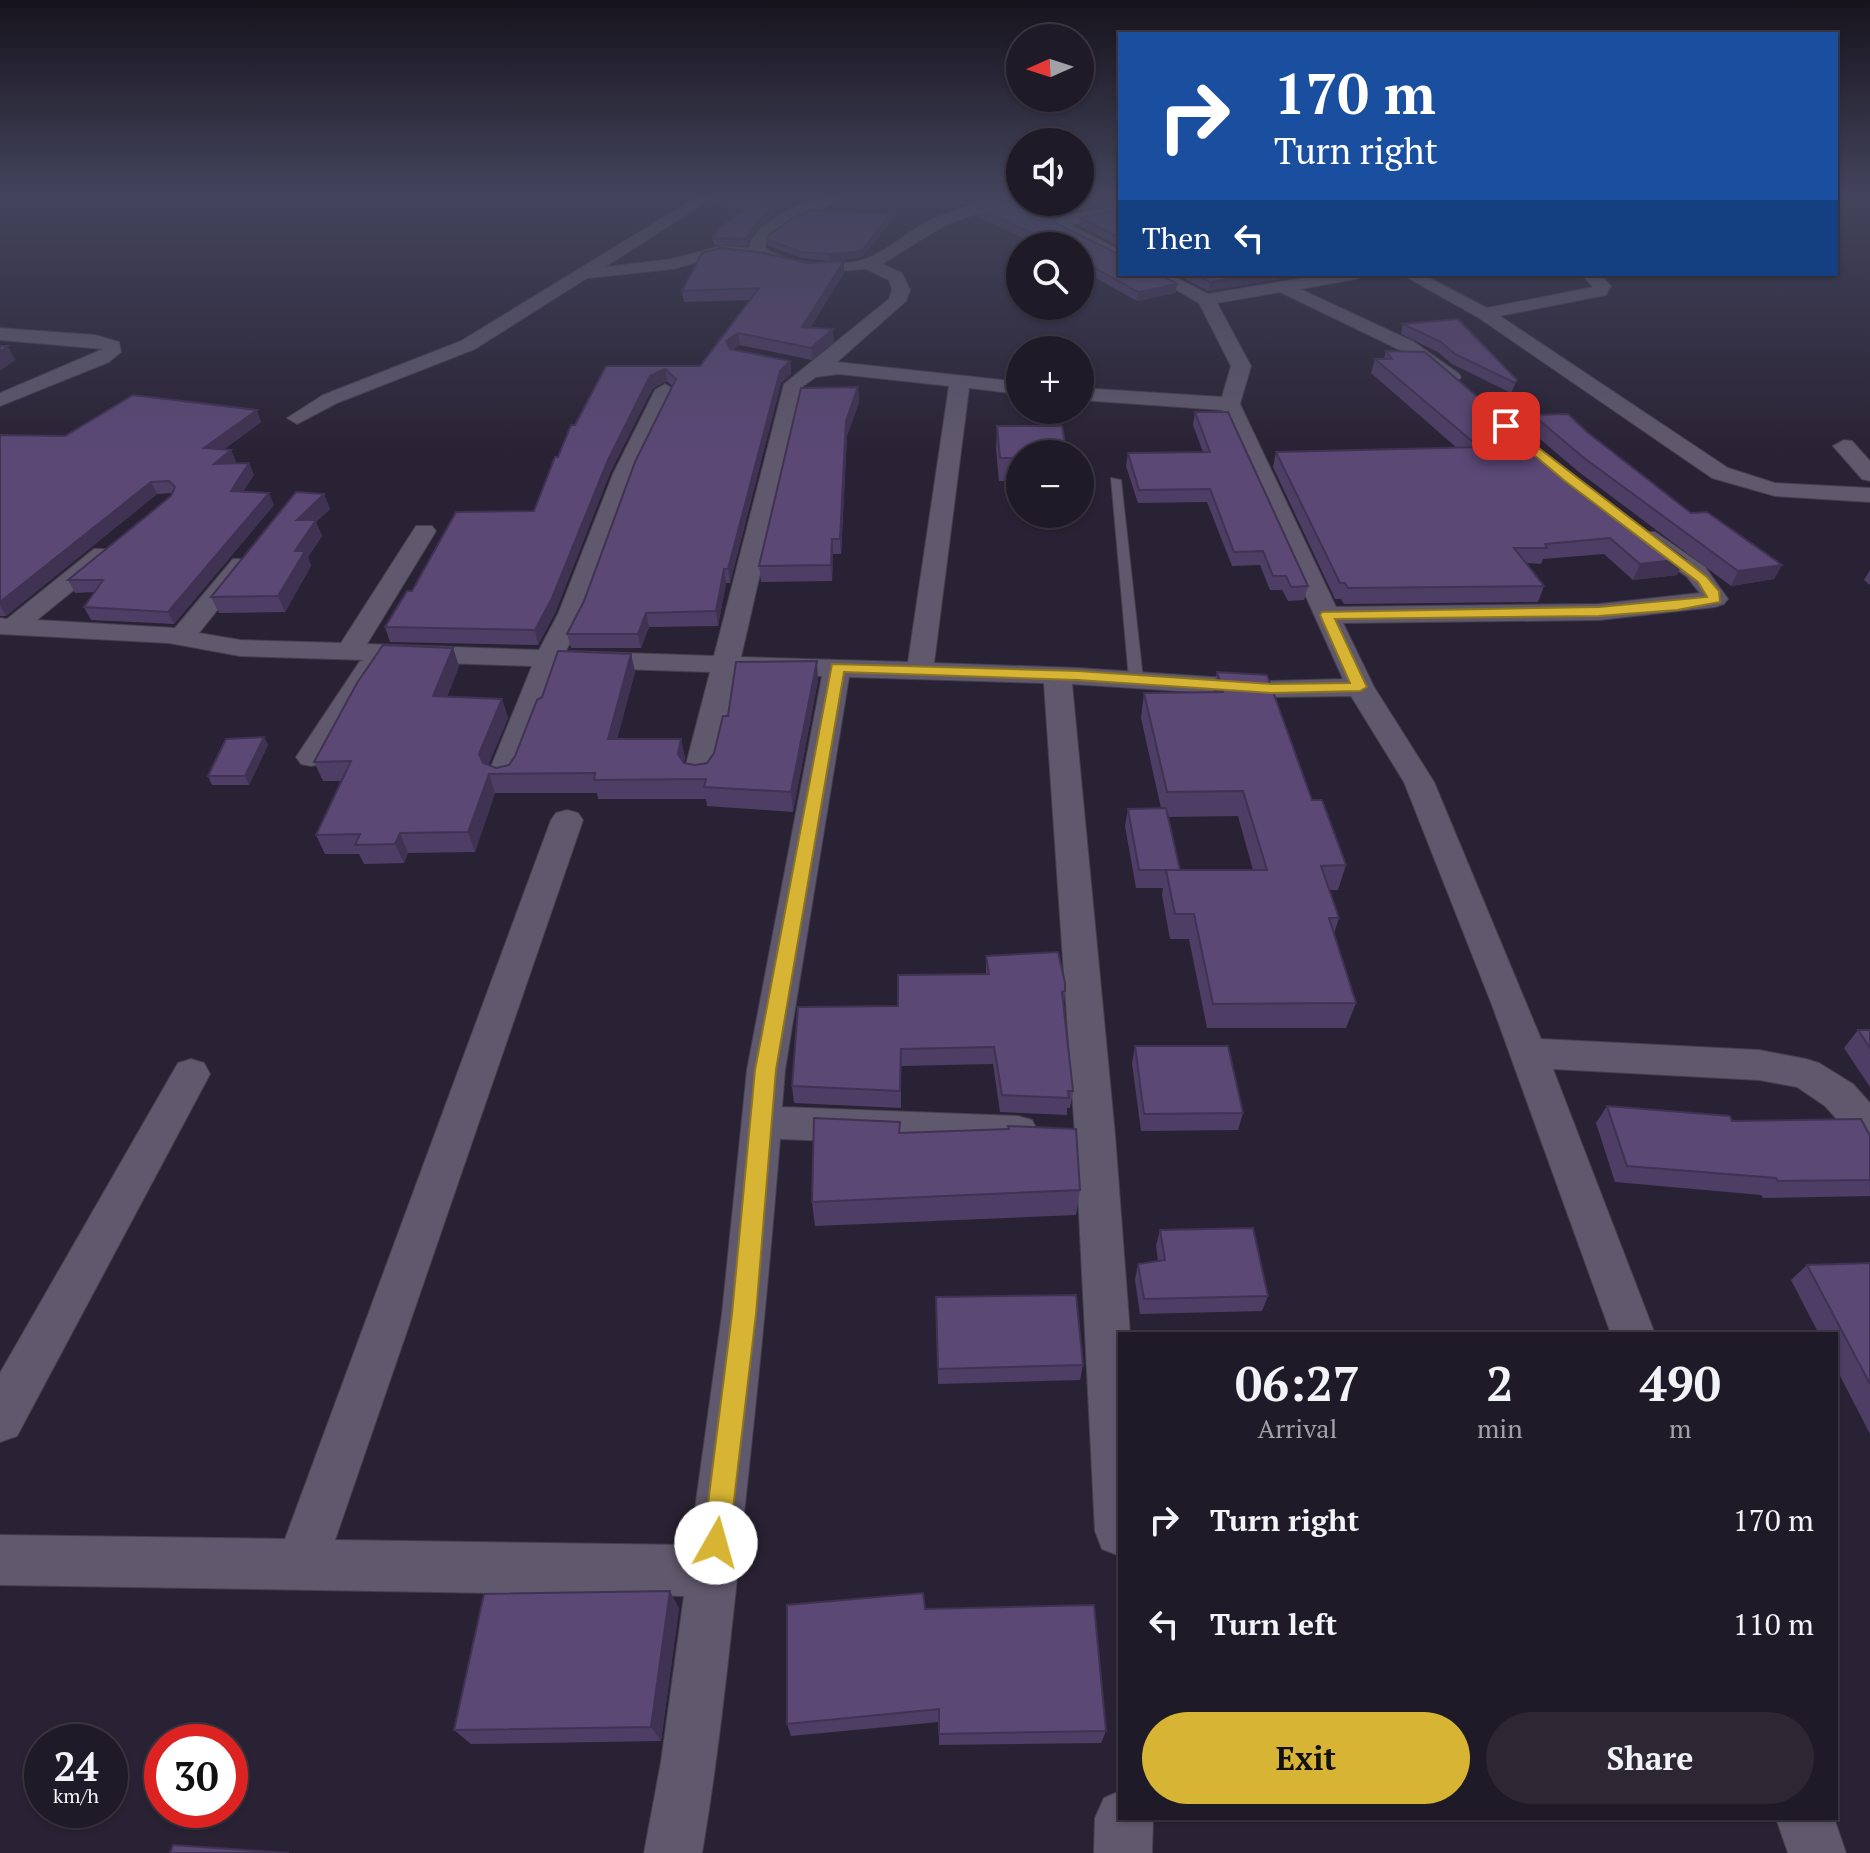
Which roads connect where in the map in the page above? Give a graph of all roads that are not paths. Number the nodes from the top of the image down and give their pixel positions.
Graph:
1 (570, 281) edge
2 (898, 281) edge
3 (1170, 281) edge
4 (1314, 281) edge
5 (1423, 281) edge
6 (1597, 281) edge
7 (1283, 287) junction
8 (1206, 300) junction
9 (1485, 314) junction
10 (0, 334) edge
11 (786, 364) edge
12 (817, 370) junction
13 (960, 381) junction
14 (1006, 386) edge
15 (665, 390) edge
16 (1469, 392) edge
17 (1094, 395) edge
18 (0, 400) edge
19 (1230, 404) junction
20 (297, 418) dead end
21 (1844, 446) dead end
22 (1870, 474) edge
23 (1115, 480) dead end
24 (1870, 495) edge
25 (1630, 525) edge
26 (424, 531) dead end
27 (120, 540) edge
28 (259, 544) edge
29 (1326, 615) junction
30 (7, 626) edge
31 (182, 637) junction
32 (350, 651) junction
33 (380, 652) junction
34 (549, 657) junction
35 (728, 663) junction
36 (837, 667) junction
37 (920, 670) junction
38 (1057, 675) junction
39 (1136, 679) junction
40 (1360, 687) junction
41 (311, 757) dead end
42 (699, 772) edge
43 (503, 774) edge
44 (567, 820) dead end
45 (1528, 1053) junction
46 (191, 1074) dead end
47 (762, 1122) junction
48 (1866, 1124) edge
49 (1069, 1134) junction
50 (1632, 1332) edge
51 (0, 1419) edge
52 (1118, 1515) edge
53 (0, 1560) edge
54 (301, 1565) junction
55 (713, 1571) junction
56 (1124, 1820) edge
57 (1806, 1820) edge
58 (673, 1853) edge
59 (1123, 1853) edge
60 (1817, 1853) edge

1 - 20 street
2 - 12 street
3 - 8 street
4 - 7 street
5 - 9 street
6 - 9 street
7 - 8 street
7 - 16 street
8 - 19 street
9 - 24 street
10 - 18 street
11 - 12 street
12 - 13 street
12 - 35 street
13 - 14 street
13 - 37 street
15 - 34 street
17 - 19 street
19 - 29 street
21 - 22 street
23 - 39 lane
25 - 29 street
26 - 32 street
27 - 30 street
28 - 31 street
29 - 40 street
30 - 31 street
31 - 32 street
32 - 33 street
33 - 34 street
33 - 41 street
34 - 35 street
34 - 43 street
35 - 36 street
35 - 42 street
36 - 37 street
36 - 47 street
37 - 38 street
38 - 39 street
38 - 49 street
39 - 40 street
40 - 45 street
44 - 54 street
45 - 48 street
45 - 50 street
46 - 51 street
47 - 49 street
47 - 55 street
49 - 52 street
53 - 54 street
54 - 55 street
55 - 58 street
56 - 59 street
57 - 60 street

